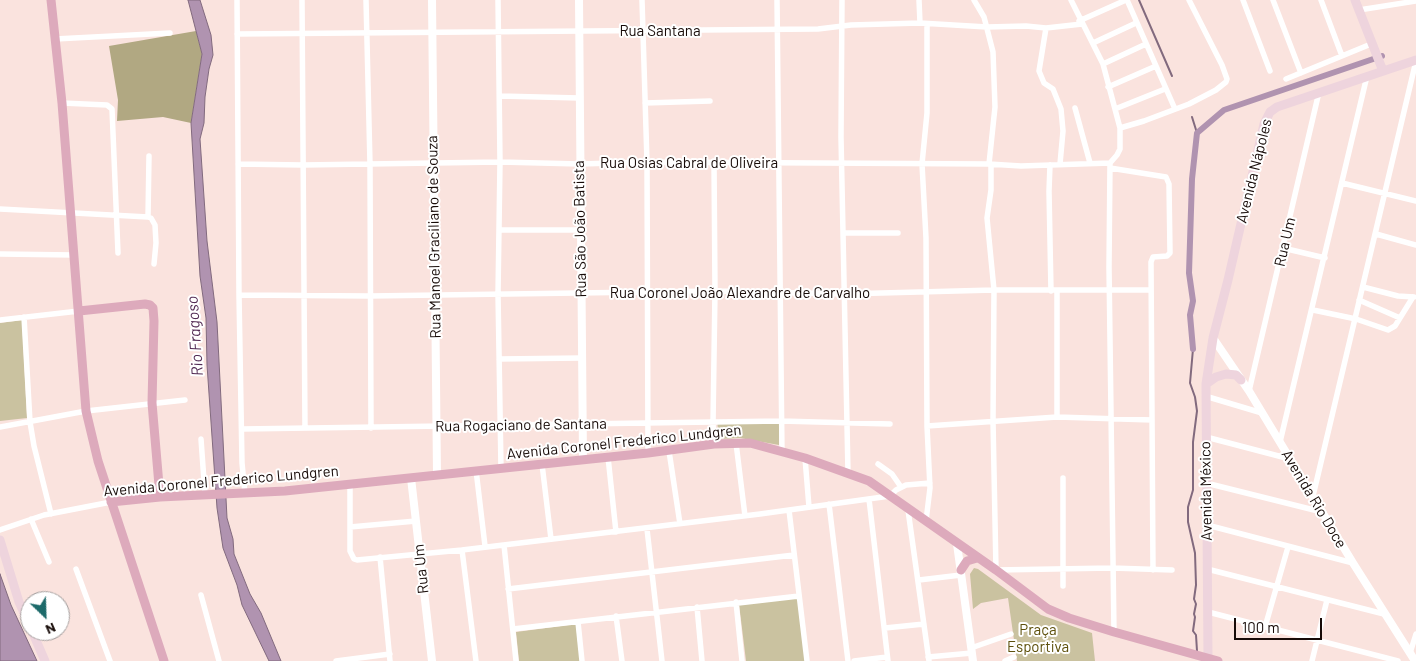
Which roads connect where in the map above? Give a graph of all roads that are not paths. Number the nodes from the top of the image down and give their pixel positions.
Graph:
1 (51, 0) edge
2 (237, 0) edge
3 (302, 0) edge
4 (366, 0) edge
5 (432, 0) edge
6 (498, 0) edge
7 (579, 0) edge
8 (642, 0) edge
9 (777, 0) edge
10 (842, 0) edge
11 (919, 0) edge
12 (974, 0) edge
13 (1070, 0) edge
14 (1126, 0) edge
15 (1189, 0) edge
16 (1243, 0) edge
17 (1273, 0) edge
18 (1321, 0) edge
19 (1356, 0) edge
20 (1416, 1) edge
21 (1359, 10) junction
22 (1081, 22) junction
23 (1136, 23) junction
24 (923, 24) junction
25 (842, 26) junction
26 (987, 27) junction
27 (1046, 28) junction
28 (778, 29) junction
29 (579, 31) junction
30 (302, 32) junction
31 (432, 32) junction
32 (642, 32) junction
33 (170, 33) dead end
34 (366, 33) junction
35 (498, 33) junction
36 (237, 34) junction
37 (55, 39) junction
38 (1092, 43) junction
39 (1146, 44) junction
40 (1371, 44) junction
41 (1342, 56) junction
42 (1416, 60) edge
43 (1102, 64) junction
44 (1156, 66) junction
45 (1381, 68) junction
46 (1270, 71) dead end
47 (1301, 73) junction
48 (1367, 76) junction
49 (1286, 79) dead end
50 (1108, 87) junction
51 (1165, 89) junction
52 (1319, 92) junction
53 (500, 96) junction
54 (579, 98) junction
55 (710, 101) dead end
56 (62, 103) junction
57 (645, 103) junction
58 (1075, 108) dead end
59 (1115, 109) junction
60 (1175, 109) junction
61 (1120, 128) junction
62 (149, 156) dead end
63 (500, 162) junction
64 (647, 162) junction
65 (714, 162) junction
66 (778, 162) junction
67 (1090, 163) junction
68 (238, 164) junction
69 (370, 164) junction
70 (433, 164) junction
71 (580, 164) junction
72 (842, 164) junction
73 (922, 164) junction
74 (990, 164) junction
75 (1060, 164) junction
76 (303, 165) junction
77 (1050, 165) junction
78 (1110, 166) junction
79 (1342, 183) junction
80 (1385, 193) junction
81 (1416, 201) edge
82 (0, 209) edge
83 (70, 213) junction
84 (117, 215) junction
85 (148, 217) junction
86 (499, 230) junction
87 (580, 230) junction
88 (844, 233) junction
89 (898, 233) dead end
90 (1376, 234) junction
91 (1416, 244) edge
92 (1283, 248) junction
93 (118, 253) dead end
94 (0, 254) edge
95 (74, 255) junction
96 (1325, 258) junction
97 (154, 264) dead end
98 (1363, 287) junction
99 (1109, 289) junction
100 (994, 290) junction
101 (1151, 290) junction
102 (715, 291) junction
103 (926, 291) junction
104 (1054, 291) junction
105 (649, 292) junction
106 (780, 292) junction
107 (581, 293) junction
108 (435, 294) junction
109 (498, 294) junction
110 (844, 294) junction
111 (239, 295) junction
112 (305, 295) junction
113 (370, 296) junction
114 (1415, 297) edge
115 (1359, 300) junction
116 (1313, 310) junction
117 (79, 311) junction
118 (24, 317) junction
119 (1400, 318) junction
120 (1356, 319) junction
121 (0, 320) edge
122 (1216, 323) joint
123 (1213, 338) junction
124 (582, 358) junction
125 (499, 359) junction
126 (1241, 380) junction
127 (1206, 384) junction
128 (1249, 391) junction
129 (1205, 396) junction
130 (185, 400) dead end
131 (152, 403) junction
132 (86, 412) junction
133 (1262, 413) junction
134 (1057, 417) junction
135 (1111, 418) junction
136 (1152, 420) junction
137 (781, 421) junction
138 (993, 421) junction
139 (30, 422) junction
140 (713, 423) junction
141 (848, 423) junction
142 (648, 424) junction
143 (890, 424) dead end
144 (583, 425) junction
145 (500, 426) junction
146 (927, 426) junction
147 (0, 427) edge
148 (436, 427) junction
149 (305, 428) junction
150 (371, 428) junction
151 (242, 429) junction
152 (1206, 437) junction
153 (201, 439) dead end
154 (1280, 442) junction
155 (736, 443) junction
156 (714, 444) junction
157 (669, 451) junction
158 (782, 452) junction
159 (648, 453) junction
160 (608, 457) junction
161 (805, 458) junction
162 (583, 459) junction
163 (1290, 459) junction
164 (542, 464) junction
165 (878, 464) dead end
166 (501, 468) junction
167 (476, 470) junction
168 (848, 473) junction
169 (437, 474) junction
170 (410, 478) junction
171 (1063, 478) dead end
172 (930, 483) junction
173 (1206, 483) junction
174 (350, 485) junction
175 (901, 487) junction
176 (245, 494) junction
177 (208, 495) junction
178 (890, 496) junction
179 (1313, 496) junction
180 (160, 497) junction
181 (869, 499) junction
182 (111, 502) junction
183 (829, 504) junction
184 (809, 507) junction
185 (789, 510) junction
186 (908, 510) junction
187 (1322, 512) junction
188 (51, 514) junction
189 (745, 516) junction
190 (31, 519) junction
191 (416, 521) junction
192 (926, 521) junction
193 (680, 524) junction
194 (1207, 525) junction
195 (350, 528) junction
196 (647, 529) junction
197 (0, 530) edge
198 (616, 532) junction
199 (551, 539) junction
200 (0, 540) edge
201 (957, 544) junction
202 (504, 545) junction
203 (485, 546) junction
204 (1288, 547) junction
205 (462, 550) junction
206 (419, 554) junction
207 (794, 554) junction
208 (380, 557) junction
209 (977, 558) junction
210 (49, 562) dead end
211 (1353, 563) junction
212 (1062, 568) junction
213 (1112, 568) junction
214 (76, 569) dead end
215 (1207, 569) junction
216 (996, 570) junction
217 (1153, 570) junction
218 (1172, 570) dead end
219 (652, 571) junction
220 (961, 573) junction
221 (919, 580) junction
222 (1063, 586) dead end
223 (1277, 587) junction
224 (508, 588) junction
225 (201, 595) dead end
226 (799, 596) junction
227 (1327, 600) junction
228 (20, 602) edge
229 (736, 602) junction
230 (696, 607) junction
231 (656, 611) junction
232 (1208, 612) junction
233 (1384, 614) junction
234 (616, 616) junction
235 (578, 622) junction
236 (924, 624) junction
237 (1265, 627) junction
238 (885, 628) junction
239 (513, 629) junction
240 (1114, 632) junction
241 (1011, 634) dead end
242 (1416, 634) edge
243 (36, 641) edge
244 (1318, 641) junction
245 (390, 654) junction
246 (972, 654) edge
247 (1410, 654) junction
248 (1014, 657) dead end
249 (888, 659) edge
250 (928, 659) edge
251 (1209, 659) edge
252 (45, 661) edge
253 (110, 661) edge
254 (164, 661) edge
255 (219, 661) edge
256 (336, 661) edge
257 (390, 661) edge
258 (432, 661) edge
259 (476, 661) edge
260 (516, 661) edge
261 (582, 661) edge
262 (622, 661) edge
263 (662, 661) edge
264 (702, 661) edge
265 (742, 661) edge
266 (807, 661) edge
267 (848, 661) edge
268 (854, 661) edge
269 (1005, 661) edge
270 (1312, 661) edge
271 (1398, 661) edge
272 (1415, 661) edge

1 - 37 main road
2 - 36 street
3 - 30 street
4 - 34 street
5 - 31 street, Rua Manoel Graciliano de Souza
6 - 35 street
7 - 29 street, Rua São João Batista
8 - 32 street
9 - 28 street
10 - 25 street
11 - 24 street
12 - 26 street
13 - 22 street
14 - 22 street, Rua Santana
14 - 23 street
15 - 60 street
16 - 46 street
17 - 47 street
18 - 41 street
19 - 21 main road
20 - 21 street
21 - 40 main road
22 - 27 street, Rua Santana
22 - 38 street
23 - 38 street
23 - 39 street
24 - 25 street, Rua Santana
24 - 26 street, Rua Santana
24 - 73 street
25 - 28 street, Rua Santana
25 - 72 street
26 - 27 street, Rua Santana
26 - 74 street
27 - 75 street
28 - 32 street, Rua Santana
28 - 66 street
29 - 32 street, Rua Santana
29 - 35 street, Rua Santana
29 - 54 street, Rua São João Batista
30 - 34 street, Rua Santana
30 - 36 street, Rua Santana
30 - 76 street
31 - 34 street, Rua Santana
31 - 35 street, Rua Santana
31 - 70 street, Rua Manoel Graciliano de Souza
32 - 57 street
33 - 37 street
34 - 69 street
35 - 53 street
36 - 68 street
37 - 56 main road
38 - 43 street
39 - 43 street
39 - 44 street
40 - 41 street
40 - 45 main road
41 - 47 street
42 - 45 main road, Avenida Nápoles
42 - 80 street
43 - 50 street
44 - 50 street
44 - 51 street
45 - 48 main road, Avenida Nápoles
47 - 49 street
48 - 52 main road, Avenida Nápoles
48 - 79 street
50 - 59 street
51 - 59 street
51 - 60 street
52 - 92 street, Rua Um
52 - 122 main road, Avenida Nápoles
53 - 54 street
53 - 63 street
54 - 71 street, Rua São João Batista
55 - 57 street
56 - 83 main road
56 - 84 street
57 - 64 street
58 - 67 street
59 - 61 street
60 - 61 street
61 - 78 street
62 - 85 street
63 - 70 street, Rua Osias Cabral de Oliveira
63 - 71 street, Rua Osias Cabral de Oliveira
63 - 86 street
64 - 65 street, Rua Osias Cabral de Oliveira
64 - 71 street, Rua Osias Cabral de Oliveira
64 - 105 street
65 - 66 street, Rua Osias Cabral de Oliveira
65 - 102 street
66 - 72 street, Rua Osias Cabral de Oliveira
66 - 106 street
67 - 75 street, Rua Osias Cabral de Oliveira
67 - 78 street, Rua Osias Cabral de Oliveira
68 - 76 street, Rua Osias Cabral de Oliveira
68 - 111 street
69 - 70 street, Rua Osias Cabral de Oliveira
69 - 76 street, Rua Osias Cabral de Oliveira
69 - 113 street
70 - 108 street, Rua Manoel Graciliano de Souza
71 - 87 street, Rua São João Batista
72 - 73 street, Rua Osias Cabral de Oliveira
72 - 88 street
73 - 74 street, Rua Osias Cabral de Oliveira
73 - 103 street
74 - 77 street, Rua Osias Cabral de Oliveira
74 - 100 street
75 - 77 street, Rua Osias Cabral de Oliveira
76 - 112 street
77 - 104 street
78 - 99 street
78 - 101 street, Rua Osias Cabral de Oliveira
79 - 80 street
79 - 96 street
80 - 81 street
80 - 90 street
82 - 83 street
83 - 84 street
83 - 95 main road
84 - 85 street
84 - 93 street
85 - 97 street
86 - 87 street
86 - 109 street
87 - 107 street, Rua São João Batista
88 - 89 street
88 - 110 street
90 - 91 street
90 - 98 street
92 - 96 street
92 - 128 street, Rua Um
94 - 95 street
95 - 117 main road
96 - 116 street
98 - 114 street
98 - 115 street
99 - 101 street, Rua Coronel João Alexandre de Carvalho
99 - 104 street, Rua Coronel João Alexandre de Carvalho
99 - 135 street
100 - 103 street, Rua Coronel João Alexandre de Carvalho
100 - 104 street, Rua Coronel João Alexandre de Carvalho
100 - 138 street
101 - 136 street
102 - 105 street, Rua Coronel João Alexandre de Carvalho
102 - 106 street, Rua Coronel João Alexandre de Carvalho
102 - 140 street
103 - 110 street, Rua Coronel João Alexandre de Carvalho
103 - 146 street
104 - 134 street
105 - 107 street, Rua Coronel João Alexandre de Carvalho
105 - 142 street
106 - 110 street, Rua Coronel João Alexandre de Carvalho
106 - 137 street
107 - 109 street, Rua Coronel João Alexandre de Carvalho
107 - 124 street, Rua São João Batista
108 - 109 street, Rua Coronel João Alexandre de Carvalho
108 - 113 street, Rua Coronel João Alexandre de Carvalho
108 - 148 street, Rua Manoel Graciliano de Souza
109 - 125 street
110 - 141 street
111 - 112 street, Rua Coronel João Alexandre de Carvalho
111 - 151 street
112 - 113 street, Rua Coronel João Alexandre de Carvalho
112 - 149 street
113 - 150 street
114 - 119 street
115 - 119 street
115 - 120 street
116 - 120 street
116 - 154 street
117 - 118 street
117 - 131 main road
117 - 132 main road
118 - 121 street
118 - 139 street
119 - 120 street
120 - 179 street
122 - 123 main road, Avenida México
123 - 126 street, Avenida Rio Doce
123 - 127 main road, Avenida México
124 - 125 street
124 - 144 street, Rua São João Batista
125 - 145 street
126 - 127 main road
126 - 128 street, Avenida Rio Doce
127 - 129 main road, Avenida México
128 - 133 street, Avenida Rio Doce
129 - 133 street
129 - 152 main road, Avenida México
130 - 131 street
131 - 132 street
131 - 180 main road
132 - 139 street
132 - 182 main road
133 - 154 street, Avenida Rio Doce
134 - 135 street
134 - 138 street
135 - 136 street
135 - 213 street
136 - 217 street
137 - 140 street, Rua Rogaciano de Santana
137 - 141 street, Rua Rogaciano de Santana
137 - 158 street
138 - 146 street
138 - 216 street
139 - 147 street
139 - 188 street
140 - 142 street, Rua Rogaciano de Santana
140 - 156 street
141 - 143 street, Rua Rogaciano de Santana
141 - 168 street
142 - 144 street, Rua Rogaciano de Santana
142 - 159 street
144 - 145 street, Rua Rogaciano de Santana
144 - 162 street, Rua São João Batista
145 - 148 street, Rua Rogaciano de Santana
145 - 166 street
146 - 172 street
148 - 150 street, Rua Rogaciano de Santana
148 - 169 street, Rua Manoel Graciliano de Souza
149 - 150 street, Rua Rogaciano de Santana
149 - 151 street, Rua Rogaciano de Santana
151 - 176 street
152 - 163 street
152 - 173 main road, Avenida México
153 - 177 street
154 - 163 street, Avenida Rio Doce
155 - 156 main road, Avenida Coronel Frederico Lundgren
155 - 158 main road, Avenida Coronel Frederico Lundgren
155 - 189 street
156 - 157 main road, Avenida Coronel Frederico Lundgren
157 - 159 main road, Avenida Coronel Frederico Lundgren
157 - 193 street
158 - 161 main road, Avenida Coronel Frederico Lundgren
159 - 160 main road, Avenida Coronel Frederico Lundgren
160 - 162 main road, Avenida Coronel Frederico Lundgren
160 - 198 street
161 - 168 main road, Avenida Coronel Frederico Lundgren
161 - 184 street
162 - 164 main road, Avenida Coronel Frederico Lundgren
163 - 179 street, Avenida Rio Doce
164 - 166 main road, Avenida Coronel Frederico Lundgren
164 - 199 street
165 - 175 street
166 - 167 main road, Avenida Coronel Frederico Lundgren
167 - 169 main road, Avenida Coronel Frederico Lundgren
167 - 203 street
168 - 178 main road, Avenida Coronel Frederico Lundgren
169 - 170 main road, Avenida Coronel Frederico Lundgren
170 - 174 main road, Avenida Coronel Frederico Lundgren
170 - 191 street, Rua Um
171 - 212 street
172 - 175 street
172 - 192 street
173 - 187 street
173 - 194 main road, Avenida México
174 - 176 main road, Avenida Coronel Frederico Lundgren
174 - 195 street
175 - 178 street
176 - 177 main road, Avenida Coronel Frederico Lundgren
177 - 180 main road, Avenida Coronel Frederico Lundgren
178 - 181 street
178 - 186 main road, Avenida Coronel Frederico Lundgren
179 - 187 street, Avenida Rio Doce
180 - 182 main road, Avenida Coronel Frederico Lundgren
181 - 183 street
181 - 238 street
182 - 188 street, Avenida Coronel Frederico Lundgren
182 - 254 main road
183 - 184 street
183 - 267 street
184 - 185 street
185 - 189 street
185 - 207 street
186 - 192 main road, Avenida Coronel Frederico Lundgren
186 - 221 street
187 - 211 street, Avenida Rio Doce
188 - 190 street, Avenida Coronel Frederico Lundgren
189 - 193 street
190 - 197 street, Avenida Coronel Frederico Lundgren
190 - 210 street
191 - 195 street
191 - 206 street, Rua Um
192 - 201 main road, Avenida Coronel Frederico Lundgren
193 - 196 street
194 - 204 street
194 - 215 main road, Avenida México
195 - 208 street
196 - 198 street
196 - 219 street
198 - 199 street
199 - 202 street
200 - 228 main road
201 - 209 main road, Avenida Coronel Frederico Lundgren
201 - 220 street
202 - 203 street
202 - 224 street
203 - 205 street
204 - 211 street
204 - 223 street
205 - 206 street
205 - 259 street
206 - 208 street
206 - 258 street, Rua Um
207 - 219 street
207 - 226 street
208 - 245 street
209 - 216 main road, Avenida Coronel Frederico Lundgren
209 - 220 main road
211 - 233 street, Avenida Rio Doce
212 - 213 street
212 - 216 street
212 - 222 street
213 - 217 street
213 - 240 street
214 - 253 street
215 - 223 street
215 - 232 main road, Avenida México
216 - 240 main road, Avenida Coronel Frederico Lundgren
217 - 218 street
219 - 224 street
219 - 231 street
220 - 221 street
220 - 246 street
221 - 236 street
223 - 227 street
223 - 237 street
224 - 239 street
225 - 255 street
226 - 229 street
226 - 266 street
227 - 233 street
227 - 244 street
229 - 230 street
229 - 265 street
230 - 231 street
230 - 264 street
231 - 234 street
231 - 263 street
232 - 237 street
232 - 251 main road, Avenida México
233 - 247 street, Avenida Rio Doce
234 - 235 street
234 - 262 street
235 - 239 street
235 - 261 street
236 - 238 street
236 - 250 street
237 - 244 street
238 - 249 street
239 - 260 street
240 - 251 main road, Avenida Coronel Frederico Lundgren
241 - 246 street
242 - 247 street
243 - 252 main road
244 - 270 street
244 - 271 street
245 - 256 street
245 - 257 street
246 - 250 street
247 - 272 street, Avenida Rio Doce
248 - 269 street
249 - 268 street

